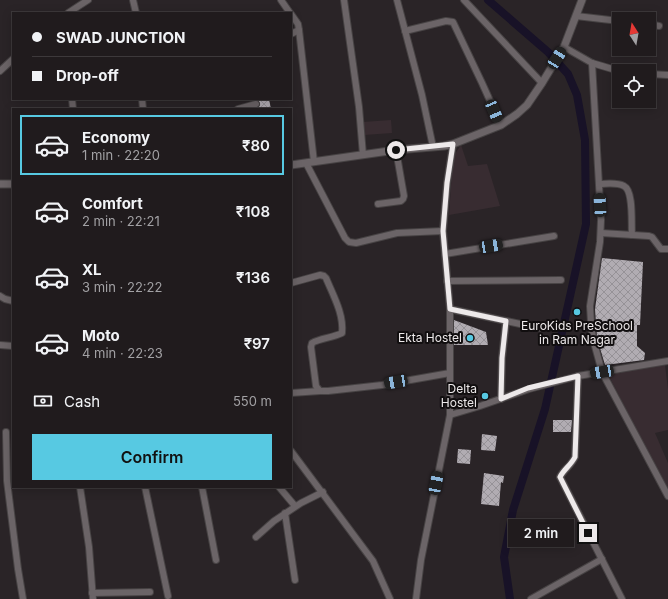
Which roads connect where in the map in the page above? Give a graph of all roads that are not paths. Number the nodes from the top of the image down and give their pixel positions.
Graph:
1 (88, 0) edge
2 (134, 0) edge
3 (281, 0) edge
4 (344, 0) edge
5 (397, 0) edge
6 (464, 0) edge
7 (582, 0) edge
8 (70, 12) edge
9 (136, 12) edge
10 (290, 12) edge
11 (292, 15) edge
12 (576, 16) junction
13 (612, 20) edge
14 (656, 25) edge
15 (659, 26) dead end
16 (300, 30) junction
17 (405, 31) junction
18 (292, 34) edge
19 (564, 47) junction
20 (12, 60) edge
21 (592, 63) junction
22 (612, 69) edge
23 (0, 72) edge
24 (656, 74) edge
25 (668, 75) edge
26 (542, 83) junction
27 (256, 104) dead end
28 (242, 108) edge
29 (501, 126) junction
30 (453, 144) junction
31 (433, 147) junction
32 (396, 150) junction
33 (363, 155) junction
34 (314, 162) junction
35 (306, 163) junction
36 (292, 165) edge
37 (0, 184) edge
38 (12, 184) edge
39 (599, 184) junction
40 (378, 204) dead end
41 (443, 231) junction
42 (601, 232) junction
43 (632, 235) junction
44 (554, 236) dead end
45 (668, 249) edge
46 (445, 254) junction
47 (561, 280) dead end
48 (447, 281) junction
49 (292, 283) edge
50 (0, 296) edge
51 (12, 300) edge
52 (450, 309) junction
53 (506, 321) junction
54 (539, 328) dead end
55 (0, 345) edge
56 (12, 346) edge
57 (668, 361) edge
58 (602, 372) junction
59 (450, 373) junction
60 (578, 376) junction
61 (320, 391) junction
62 (292, 393) edge
63 (501, 399) junction
64 (450, 415) junction
65 (6, 432) dead end
66 (292, 452) edge
67 (10, 475) edge
68 (80, 488) edge
69 (145, 488) edge
70 (202, 488) edge
71 (280, 488) edge
72 (323, 492) junction
73 (668, 496) edge
74 (295, 506) junction
75 (285, 513) junction
76 (256, 537) dead end
77 (602, 559) junction
78 (216, 560) dead end
79 (295, 580) dead end
80 (150, 592) dead end
81 (92, 596) edge
82 (168, 596) dead end
83 (23, 599) edge
84 (390, 599) edge
85 (416, 599) edge
86 (531, 599) edge
87 (622, 599) edge

1 - 8 street
2 - 9 street
3 - 10 street
4 - 33 street
5 - 17 street
6 - 26 street
7 - 12 street
11 - 16 street
12 - 13 street
12 - 19 street
14 - 15 street
16 - 18 street
16 - 34 street
17 - 29 street
17 - 31 street
19 - 21 street
19 - 26 street
20 - 23 street
21 - 22 street
21 - 39 street
24 - 25 street
26 - 29 street
27 - 28 street
29 - 30 street
30 - 31 street
30 - 41 street
31 - 32 street
32 - 33 street
32 - 40 street
33 - 34 street
34 - 35 street
35 - 36 street
35 - 41 street
37 - 38 street
39 - 42 street
39 - 43 street
41 - 46 street
42 - 43 street
42 - 58 street
43 - 45 street
44 - 46 street
46 - 48 street
47 - 48 street
48 - 52 street
49 - 61 street
50 - 51 street
52 - 53 street
52 - 59 street
53 - 54 street
53 - 63 street
55 - 56 street
57 - 58 street
58 - 60 street
58 - 73 street
59 - 61 street
59 - 64 street
60 - 63 street
60 - 77 street
61 - 62 street
63 - 64 street
64 - 85 street
65 - 67 street
66 - 72 street
67 - 83 street
68 - 81 street
69 - 82 street
70 - 78 street
71 - 74 street
72 - 74 street
72 - 84 street
74 - 75 street
75 - 76 street
75 - 79 street
77 - 86 street
77 - 87 street
80 - 81 street

